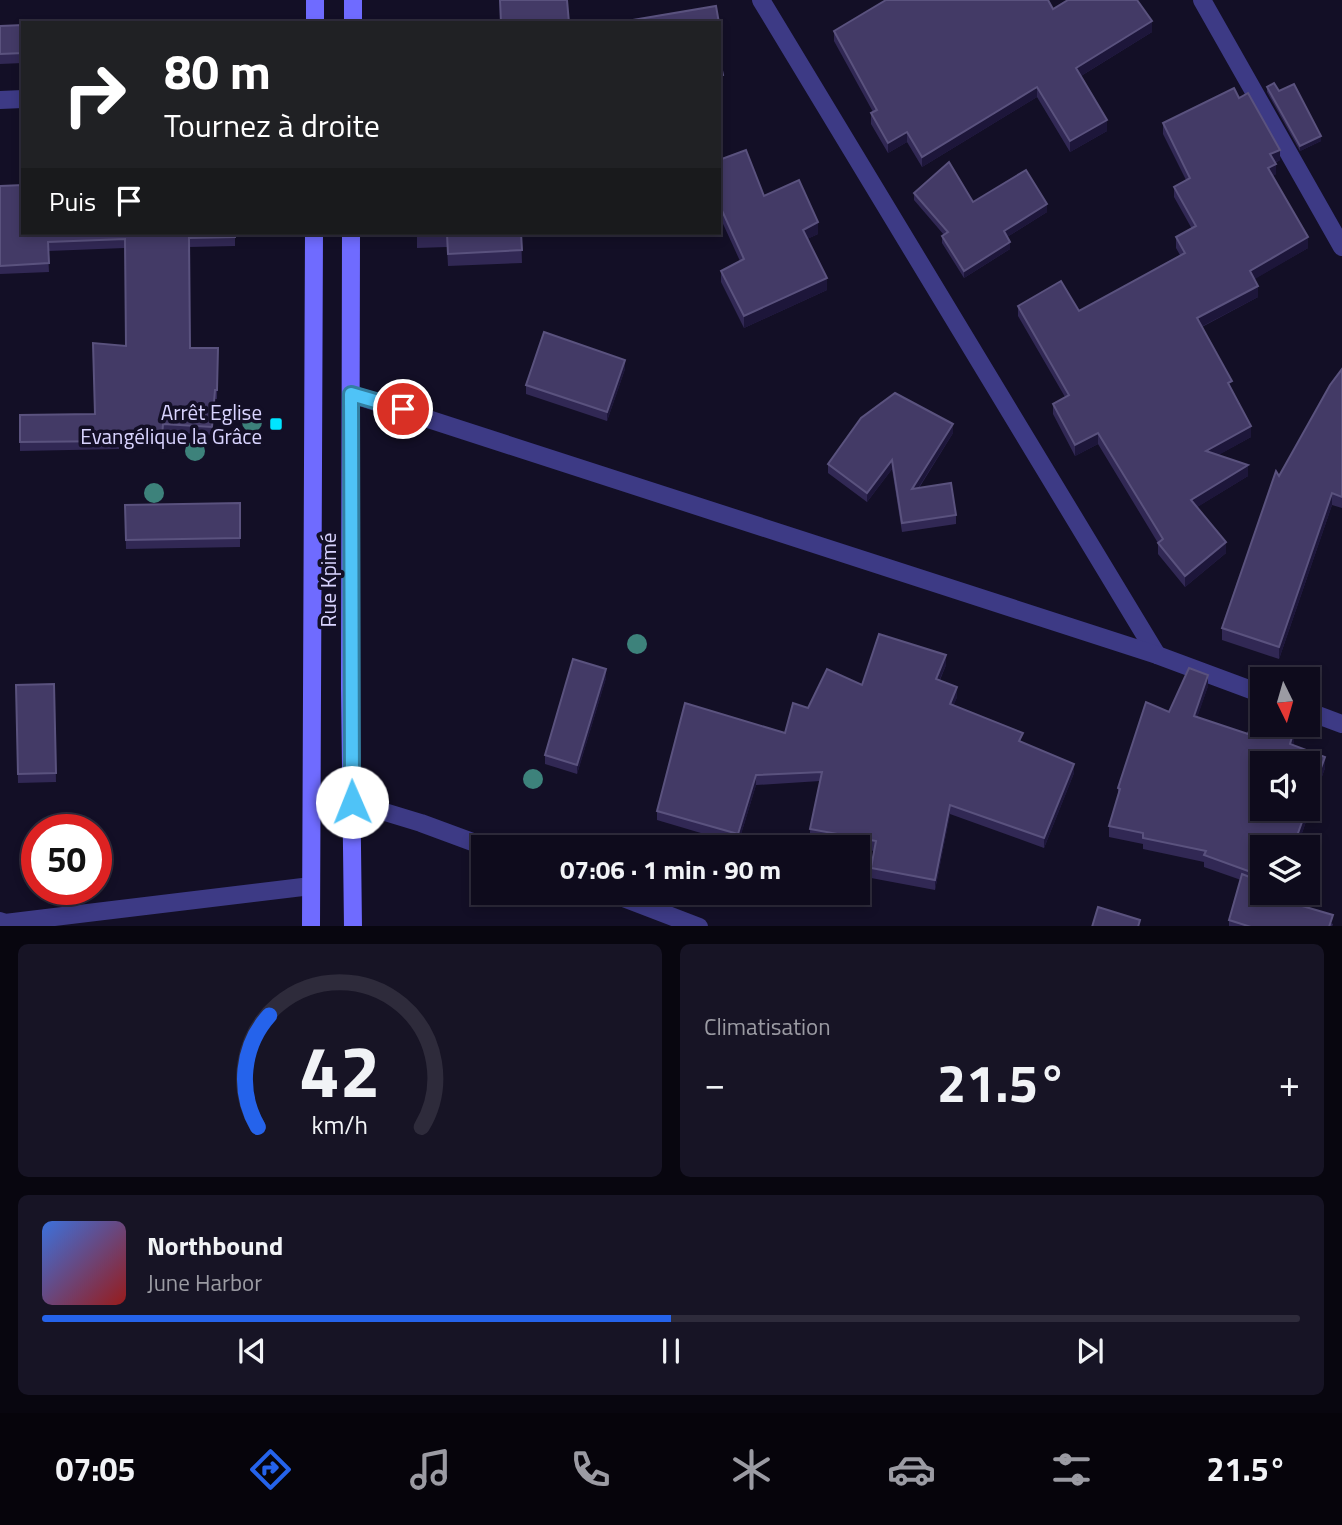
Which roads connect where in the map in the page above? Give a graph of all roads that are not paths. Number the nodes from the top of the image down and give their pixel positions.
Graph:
1 (315, 0) edge
2 (353, 0) edge
3 (761, 0) edge
4 (1202, 0) edge
5 (315, 21) edge
6 (353, 21) edge
7 (21, 99) edge
8 (0, 100) edge
9 (314, 235) edge
10 (351, 235) edge
11 (1342, 247) edge
12 (351, 394) junction
13 (1157, 655) junction
14 (1250, 690) edge
15 (1320, 715) edge
16 (1342, 723) edge
17 (352, 802) junction
18 (471, 841) edge
19 (311, 886) junction
20 (643, 905) edge
21 (0, 921) edge
22 (311, 926) edge
23 (354, 926) edge
24 (699, 926) edge

1 - 5 main road
2 - 6 main road
3 - 13 street
4 - 11 street
7 - 8 street
9 - 19 main road, Rue Kpimé
10 - 12 main road, Rue Kpimé
12 - 13 street
12 - 17 main road, Rue Kpimé
13 - 14 street
15 - 16 street
17 - 18 street
17 - 23 main road, Rue Kpimé
19 - 21 street
19 - 22 main road, Rue Kpimé
20 - 24 street

